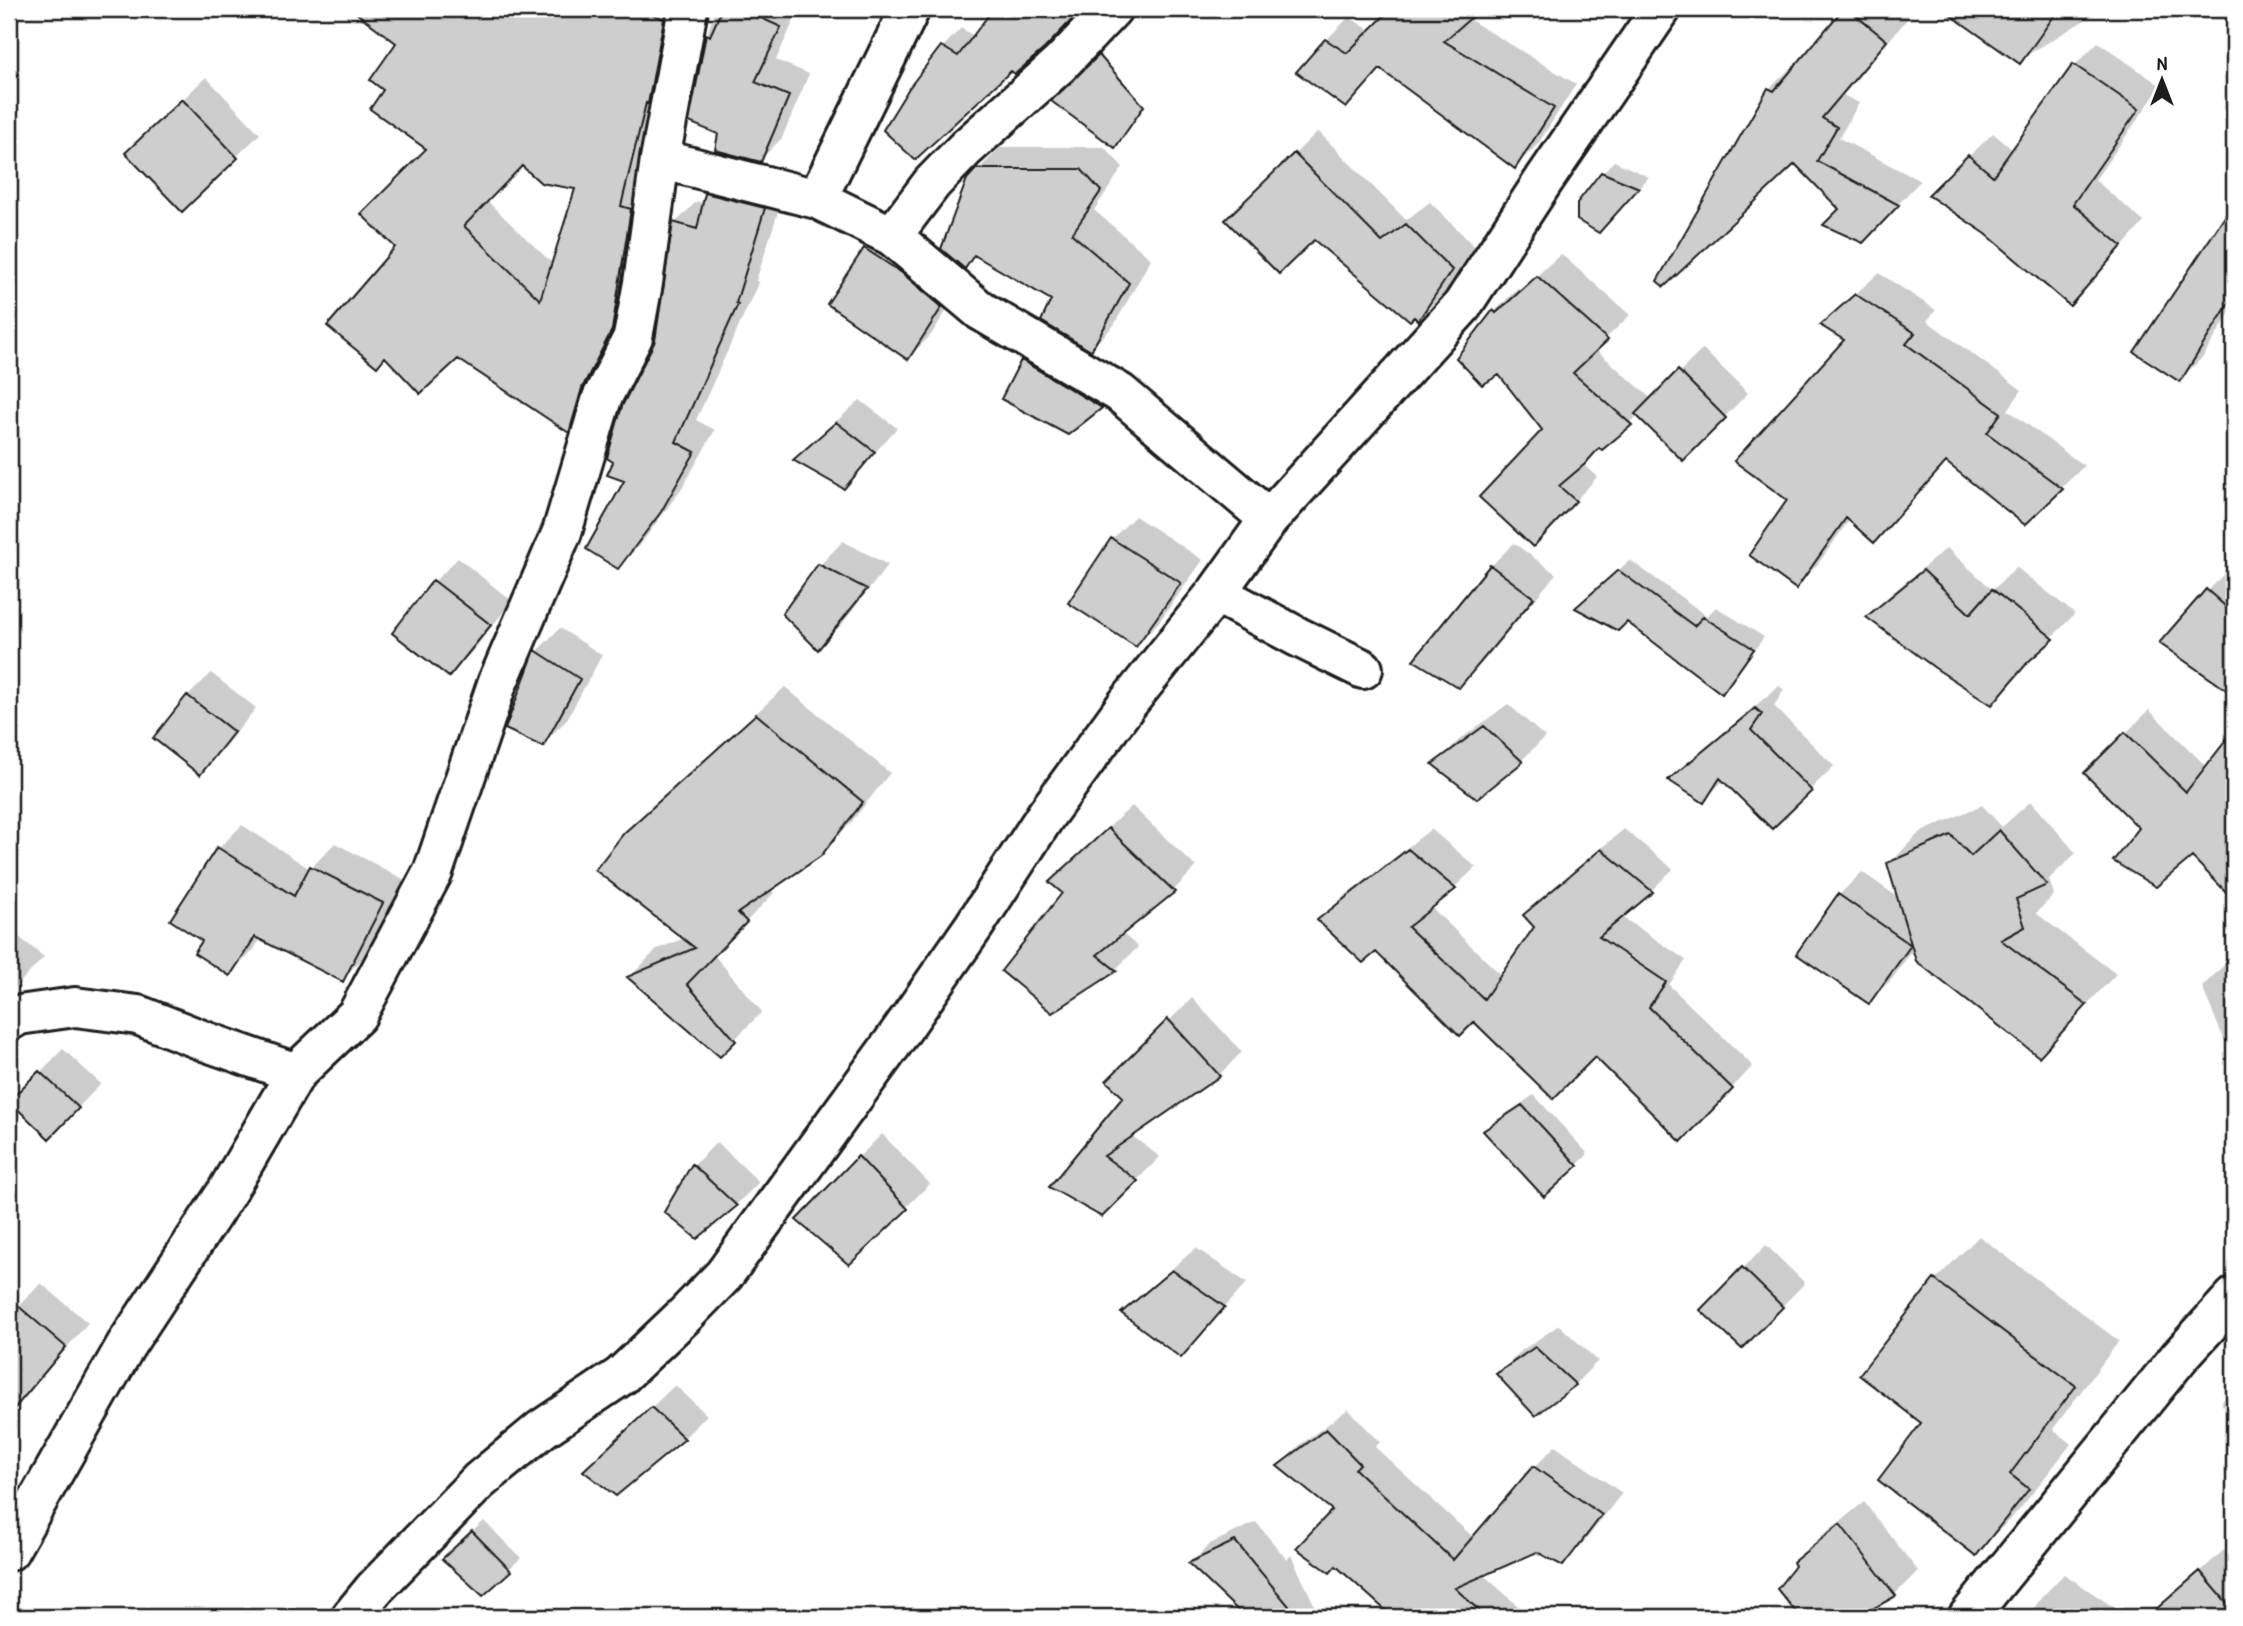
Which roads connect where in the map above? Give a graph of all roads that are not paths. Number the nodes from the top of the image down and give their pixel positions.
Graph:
1 (688, 9) edge
2 (910, 9) edge
3 (1112, 9) edge
4 (1661, 9) edge
5 (660, 159) junction
6 (817, 199) junction
7 (891, 236) junction
8 (1269, 519) junction
9 (1216, 593) junction
10 (1363, 669) dead end
11 (9, 1021) edge
12 (296, 1073) junction
13 (2234, 1297) edge
14 (9, 1551) edge
15 (351, 1617) edge
16 (1968, 1617) edge

1 - 5 street
2 - 6 street
3 - 7 street
4 - 8 street
5 - 6 street
5 - 12 street
6 - 7 street
7 - 8 street
8 - 9 street
9 - 10 street
9 - 15 street
11 - 12 street
12 - 14 street
13 - 16 street

